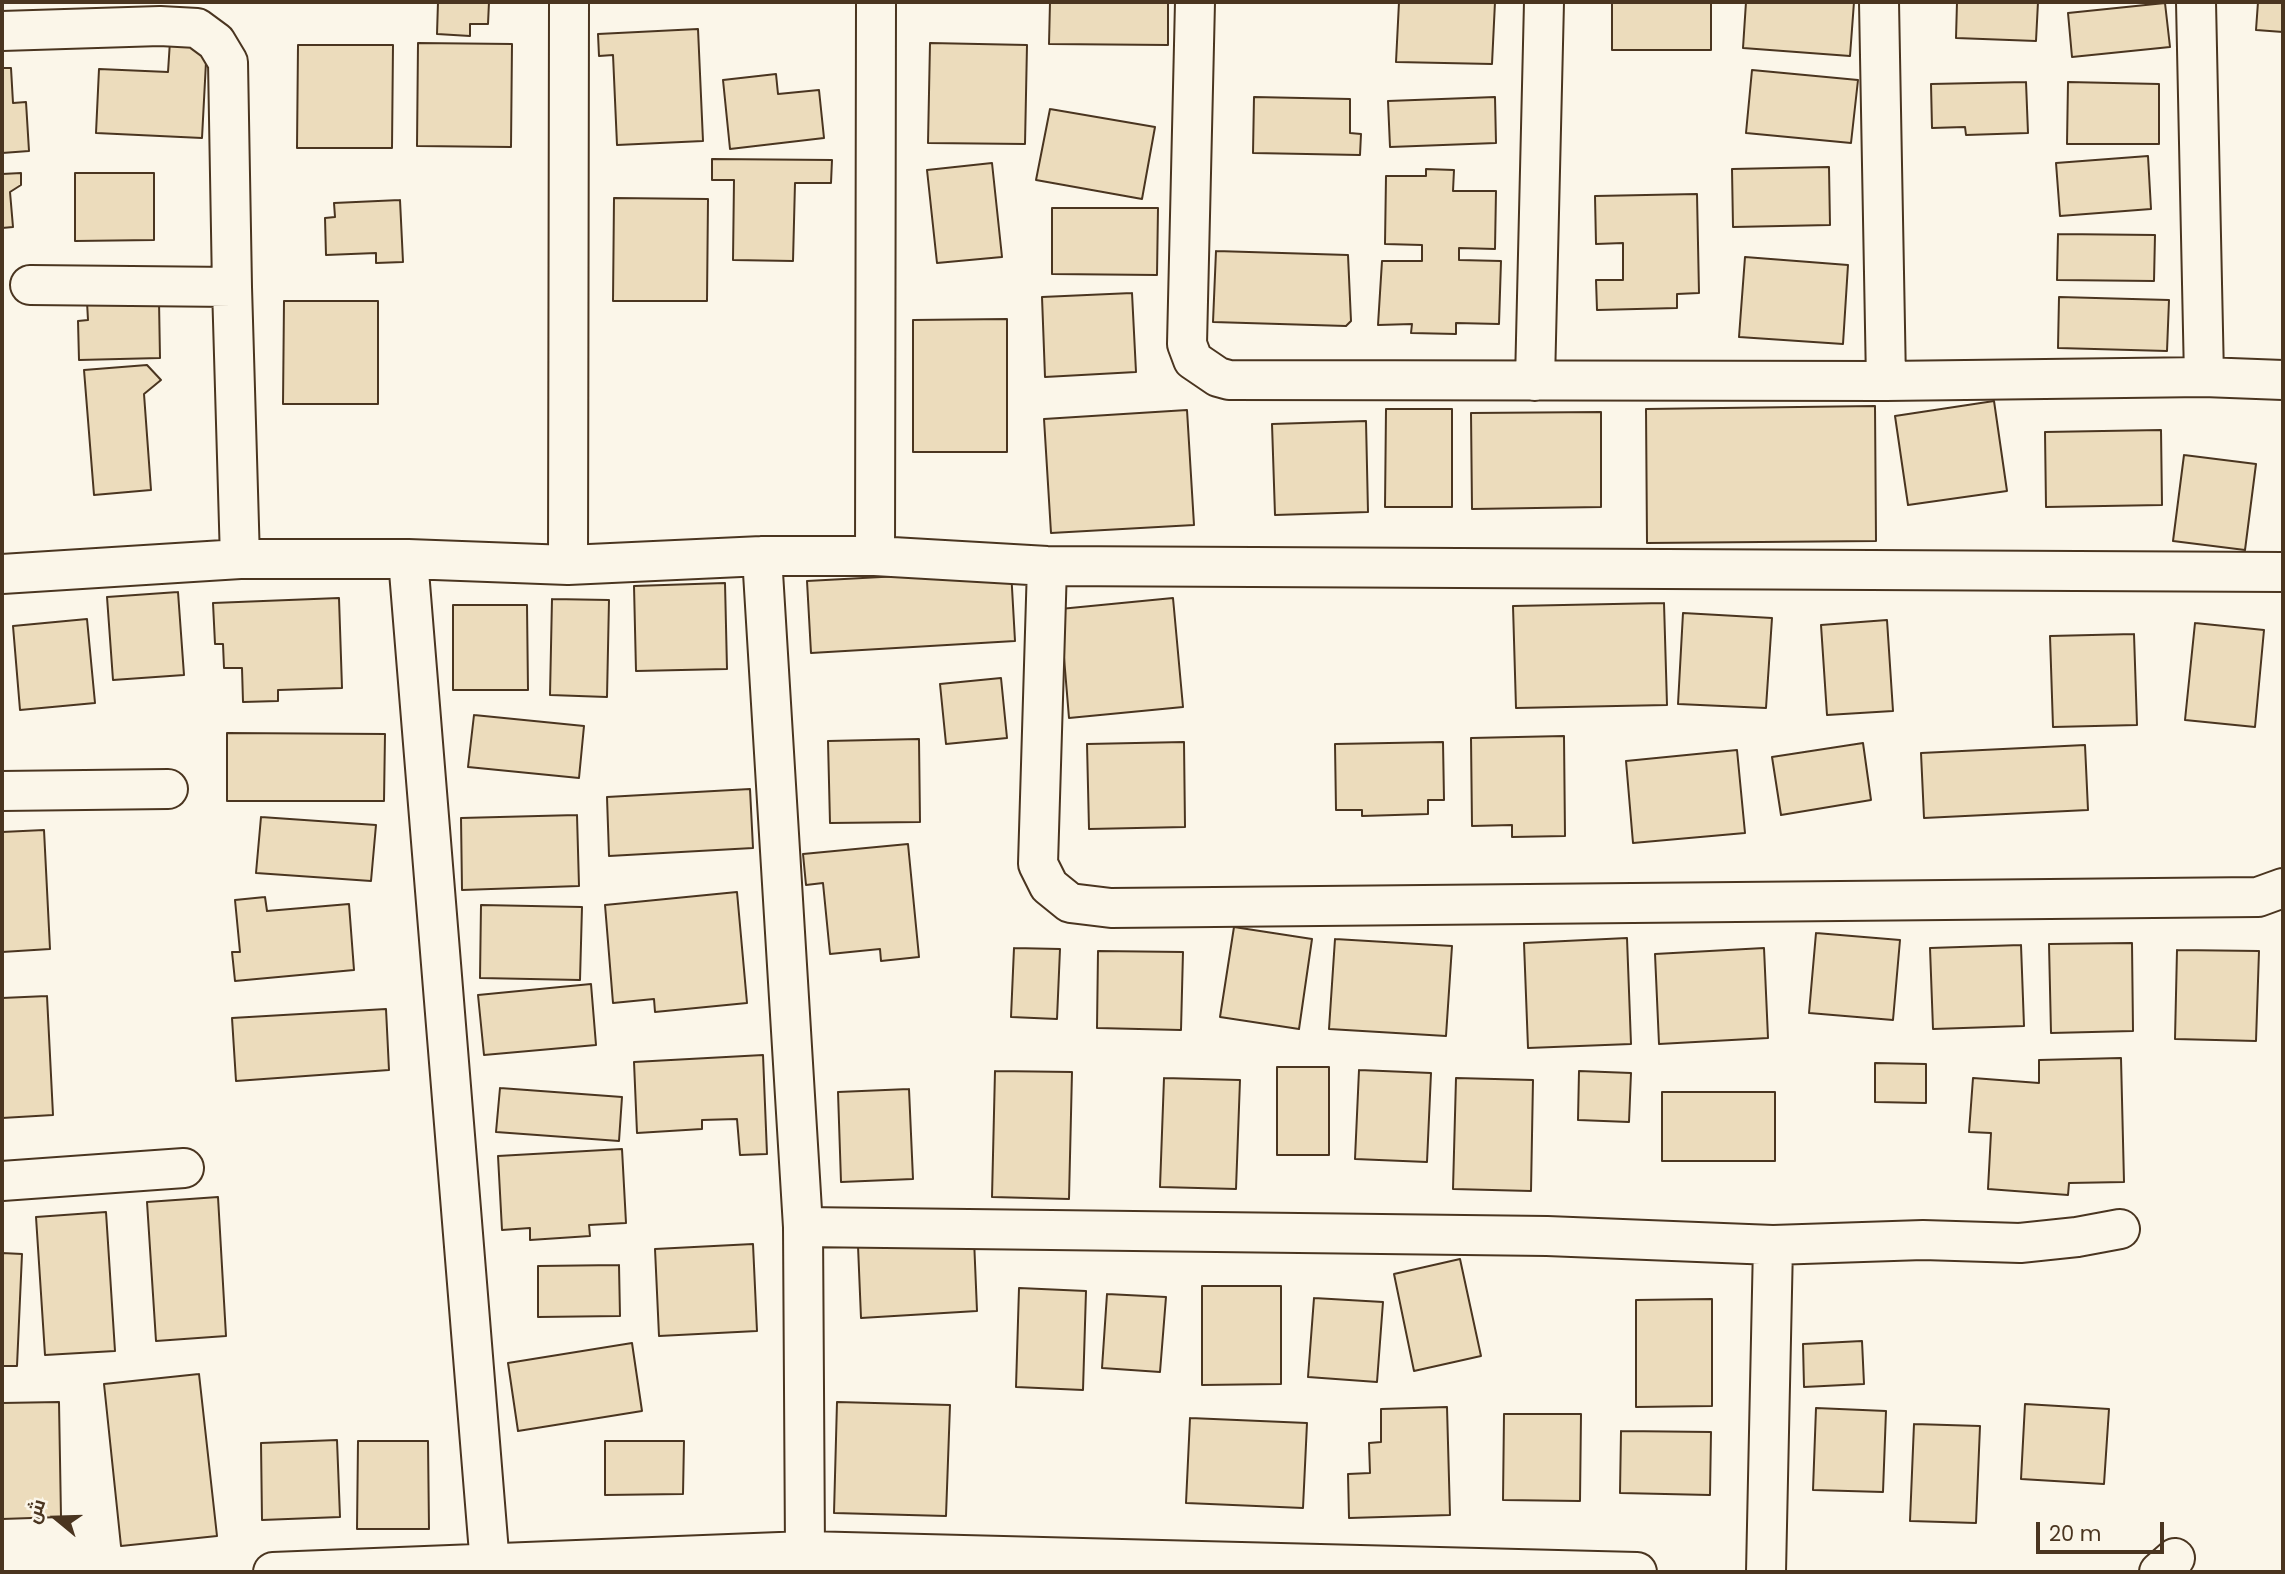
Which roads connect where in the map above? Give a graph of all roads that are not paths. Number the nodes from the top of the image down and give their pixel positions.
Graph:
1 (569, 2) edge
2 (876, 2) edge
3 (1195, 2) edge
4 (1544, 2) edge
5 (1879, 2) edge
6 (2196, 2) edge
7 (2, 31) edge
8 (30, 285) dead end
9 (232, 287) junction
10 (2204, 377) junction
11 (2283, 380) edge
12 (1535, 381) junction
13 (1886, 381) junction
14 (762, 556) junction
15 (874, 556) junction
16 (240, 559) junction
17 (408, 559) junction
18 (568, 565) junction
19 (1047, 566) junction
20 (2283, 572) edge
21 (2, 575) edge
22 (168, 789) dead end
23 (2, 791) edge
24 (2283, 888) edge
25 (184, 1168) dead end
26 (2, 1181) edge
27 (803, 1227) junction
28 (2120, 1229) dead end
29 (1773, 1245) junction
30 (805, 1551) junction
31 (490, 1565) junction
32 (273, 1572) edge
33 (1637, 1572) edge
34 (1766, 1572) edge

1 - 18 street
2 - 15 street
3 - 12 street
4 - 12 street
5 - 13 street
6 - 10 street
7 - 9 street
8 - 9 street
9 - 16 street
10 - 11 street
10 - 13 street
12 - 13 street
14 - 15 street
14 - 18 street
14 - 27 street
15 - 19 street
16 - 17 street
16 - 21 street
17 - 18 street
17 - 31 street
19 - 20 street
19 - 24 street
22 - 23 street
25 - 26 street
27 - 29 street
27 - 30 street
28 - 29 street
29 - 34 street
30 - 31 street
30 - 33 street
31 - 32 street

